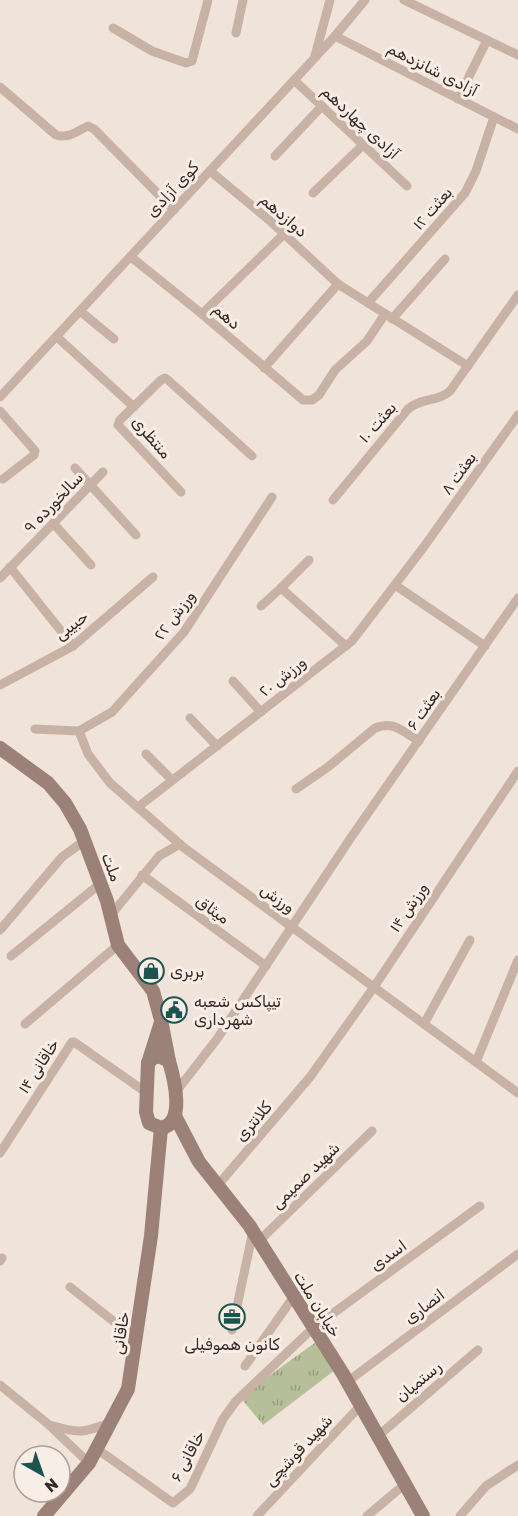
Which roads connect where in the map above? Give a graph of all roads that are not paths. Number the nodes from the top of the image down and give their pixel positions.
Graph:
1 (208, 0) edge
2 (243, 0) edge
3 (330, 0) edge
4 (365, 0) edge
5 (404, 0) edge
6 (113, 28) dead end
7 (236, 33) dead end
8 (334, 36) junction
9 (487, 40) junction
10 (518, 55) edge
11 (314, 58) junction
12 (294, 80) junction
13 (0, 87) edge
14 (458, 99) junction
15 (322, 106) junction
16 (494, 117) junction
17 (518, 129) edge
18 (363, 145) junction
19 (275, 156) dead end
20 (210, 171) junction
21 (407, 186) dead end
22 (313, 193) dead end
23 (174, 210) junction
24 (284, 234) junction
25 (130, 257) junction
26 (445, 259) dead end
27 (338, 284) junction
28 (518, 295) edge
29 (368, 303) junction
30 (80, 311) junction
31 (202, 314) junction
32 (389, 317) junction
33 (57, 337) junction
34 (114, 339) dead end
35 (468, 366) junction
36 (264, 368) junction
37 (0, 397) edge
38 (134, 407) junction
39 (0, 411) edge
40 (518, 415) edge
41 (252, 456) dead end
42 (75, 468) dead end
43 (103, 472) dead end
44 (3, 479) dead end
45 (90, 486) junction
46 (181, 492) dead end
47 (272, 497) dead end
48 (333, 500) dead end
49 (53, 523) junction
50 (136, 535) dead end
51 (423, 548) joint
52 (309, 560) dead end
53 (91, 565) dead end
54 (10, 567) junction
55 (153, 577) dead end
56 (0, 578) edge
57 (395, 585) junction
58 (281, 588) junction
59 (518, 598) edge
60 (261, 606) dead end
61 (73, 646) junction
62 (346, 646) junction
63 (485, 646) junction
64 (232, 681) dead end
65 (0, 685) edge
66 (261, 712) junction
67 (190, 718) dead end
68 (35, 729) dead end
69 (79, 731) junction
70 (419, 741) junction
71 (217, 746) junction
72 (0, 748) edge
73 (146, 754) dead end
74 (518, 771) edge
75 (172, 780) junction
76 (296, 789) dead end
77 (138, 807) junction
78 (84, 842) junction
79 (180, 844) junction
80 (142, 875) junction
81 (101, 883) junction
82 (111, 915) junction
83 (292, 926) junction
84 (0, 930) edge
85 (470, 940) dead end
86 (118, 945) junction
87 (11, 956) dead end
88 (518, 960) edge
89 (266, 966) junction
90 (374, 987) junction
91 (161, 1020) junction
92 (25, 1024) dead end
93 (424, 1024) junction
94 (168, 1060) junction
95 (476, 1062) junction
96 (148, 1063) junction
97 (310, 1077) joint
98 (175, 1093) junction
99 (518, 1093) edge
100 (147, 1094) junction
101 (176, 1116) junction
102 (160, 1128) junction
103 (372, 1131) dead end
104 (0, 1153) edge
105 (218, 1185) junction
106 (480, 1206) dead end
107 (256, 1236) junction
108 (518, 1254) edge
109 (70, 1287) dead end
110 (294, 1296) junction
111 (314, 1328) junction
112 (232, 1330) dead end
113 (136, 1339) junction
114 (478, 1350) dead end
115 (245, 1366) dead end
116 (347, 1382) junction
117 (0, 1385) edge
118 (236, 1401) joint
119 (361, 1405) junction
120 (112, 1422) junction
121 (48, 1424) junction
122 (378, 1436) junction
123 (97, 1449) junction
124 (89, 1463) junction
125 (518, 1465) edge
126 (405, 1484) junction
127 (44, 1516) edge
128 (257, 1516) edge
129 (367, 1516) edge
130 (423, 1516) edge
131 (460, 1516) edge

1 - 6 street
2 - 7 street
3 - 11 street
4 - 8 street, کوی آزادی
5 - 9 street
8 - 11 street, کوی آزادی
8 - 14 street, آزادی شانزدهم
9 - 10 street
9 - 14 street
11 - 12 street, کوی آزادی
12 - 15 street, آزادی چهاردهم
12 - 20 street, کوی آزادی
13 - 23 street
14 - 16 street, آزادی شانزدهم
15 - 18 street, آزادی چهاردهم
15 - 19 street
16 - 17 street, آزادی شانزدهم
16 - 29 street, بعثت ۱۲
18 - 21 street, آزادی چهاردهم
18 - 22 street
20 - 23 street, کوی آزادی
20 - 24 street, دوازدهم
23 - 25 street, کوی آزادی
24 - 27 street, دوازدهم
24 - 31 street
25 - 30 street, کوی آزادی
25 - 31 street, دهم
26 - 32 street
27 - 29 street, دوازدهم
27 - 36 street
28 - 35 street, بعثت ۱۰
29 - 32 street, دوازدهم
30 - 33 street, کوی آزادی
30 - 34 street
31 - 36 street, دهم
32 - 35 street, دوازدهم
32 - 36 street, دهم
33 - 37 street, کوی آزادی
33 - 38 street
35 - 48 street, بعثت ۱۰
38 - 41 street, منتظری
38 - 46 street, منتظری
39 - 44 street
40 - 51 street, بعثت ٨
42 - 45 street
43 - 45 street, سالخورده ۹
45 - 49 street, سالخورده ۹
45 - 50 street
47 - 69 street, ورزش ۲۲
49 - 53 street
49 - 54 street, سالخورده ۹
51 - 57 street, ورزش ۲۰
52 - 58 street
54 - 56 street, سالخورده ۹
54 - 61 street
55 - 61 street, حبیبی
57 - 62 street, ورزش ۲۰
57 - 63 street
58 - 60 street
58 - 62 street
59 - 63 street, بعثت ۶
61 - 65 street, حبیبی
62 - 66 street, ورزش ۲۰
63 - 70 street, بعثت ۶
64 - 66 street
66 - 71 street, ورزش ۲۰
67 - 71 street
68 - 69 street
69 - 77 street, ورزش
70 - 76 street
70 - 83 street, بعثت ۶
71 - 75 street, ورزش ۲۰
72 - 78 main road, ملت
73 - 75 street
74 - 90 street, ورزش ۱۴
75 - 77 street, ورزش ۲۰
77 - 79 street, ورزش
78 - 81 main road, ملت
78 - 84 street
79 - 80 street
79 - 83 street, ورزش
80 - 82 street
80 - 89 street, میثاق
81 - 82 main road, ملت
81 - 87 street
82 - 86 main road, ملت
83 - 89 street, بعثت ۶
83 - 90 street, ورزش
85 - 93 street
86 - 91 main road, ملت
86 - 92 street
88 - 95 street
89 - 98 street, بعثت ۶
90 - 93 street, ورزش
90 - 97 street, ورزش ۱۴
91 - 94 main road, ملت
91 - 96 main road
93 - 95 street, ورزش
94 - 96 main road
94 - 98 main road, ملت
95 - 99 street, ورزش
96 - 100 main road
97 - 105 street, کلانتری
98 - 101 main road, ملت
100 - 102 main road
100 - 104 street, خاقانی ۱۴
101 - 102 main road
101 - 105 main road, خیابان ملت
102 - 113 main road, خاقانی
103 - 107 street, شهید صمیمی
105 - 107 main road, خیابان ملت
106 - 111 street, اسدی
107 - 110 main road, خیابان ملت
107 - 112 street
108 - 116 street, انصاری
109 - 113 street
110 - 111 main road, خیابان ملت
110 - 115 street
111 - 116 main road, خیابان ملت
111 - 118 street, اسدی
113 - 120 main road, خاقانی
114 - 122 street, رستمیان
116 - 119 main road, خیابان ملت
117 - 121 street
118 - 123 street, خاقانی ۶
119 - 122 main road, خیابان ملت
119 - 128 street, شهید قوشچی
120 - 121 street
120 - 123 main road, خاقانی
121 - 124 street
122 - 126 main road, خیابان ملت
123 - 124 main road, خاقانی
124 - 127 main road, خاقانی
125 - 131 street
126 - 129 street
126 - 130 main road, خیابان ملت

